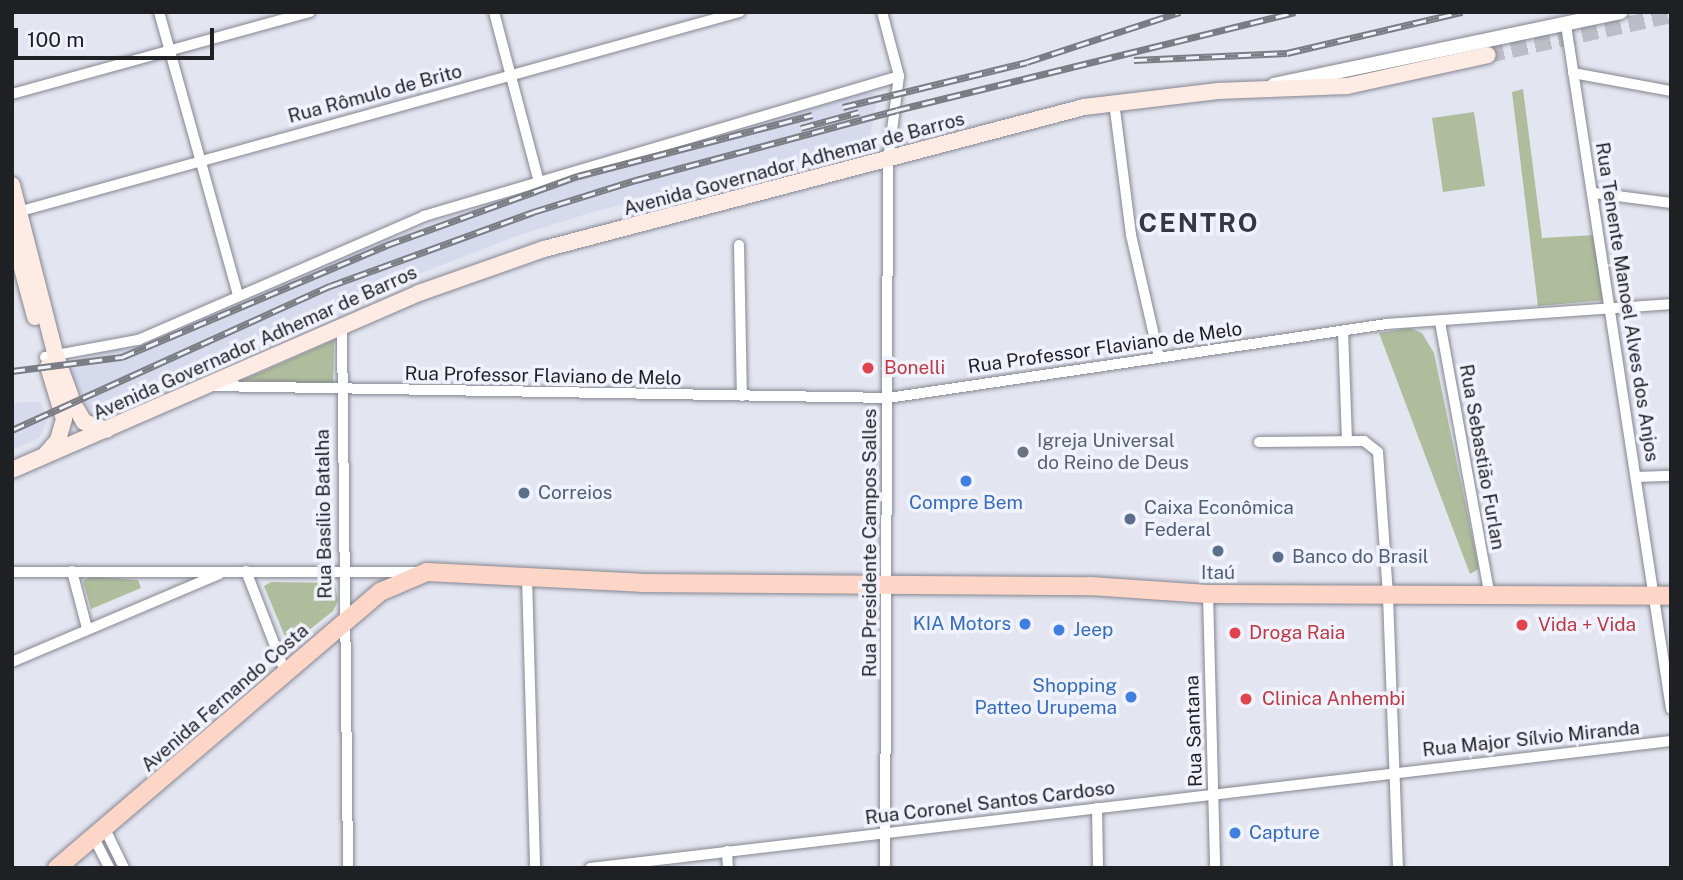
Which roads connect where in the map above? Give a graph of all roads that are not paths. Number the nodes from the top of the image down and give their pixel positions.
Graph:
1 (159, 12) edge
2 (310, 12) edge
3 (494, 12) edge
4 (740, 12) edge
5 (882, 12) edge
6 (1620, 12) edge
7 (1566, 25) junction
8 (168, 49) junction
9 (1488, 55) tunnel mouth
10 (1573, 73) junction
11 (511, 76) junction
12 (899, 76) junction
13 (1259, 88) junction
14 (1671, 91) edge
15 (12, 94) edge
16 (1114, 102) junction
17 (200, 158) junction
18 (888, 161) junction
19 (538, 179) junction
20 (12, 185) edge
21 (1594, 193) junction
22 (1671, 203) edge
23 (16, 212) edge
24 (12, 231) edge
25 (739, 245) dead end
26 (237, 295) junction
27 (1671, 304) edge
28 (1611, 306) junction
29 (1440, 322) junction
30 (342, 327) junction
31 (1349, 331) junction
32 (50, 357) junction
33 (1158, 358) junction
34 (208, 386) junction
35 (339, 392) junction
36 (742, 396) junction
37 (888, 398) junction
38 (107, 430) junction
39 (1347, 439) junction
40 (1259, 442) dead end
41 (44, 457) junction
42 (12, 470) edge
43 (1671, 476) edge
44 (1636, 477) junction
45 (72, 571) junction
46 (342, 571) junction
47 (12, 572) edge
48 (223, 572) junction
49 (246, 572) junction
50 (427, 572) junction
51 (527, 577) junction
52 (888, 582) junction
53 (1208, 594) junction
54 (1388, 596) junction
55 (1662, 596) edge
56 (1490, 598) junction
57 (345, 620) junction
58 (87, 628) junction
59 (12, 662) edge
60 (286, 674) junction
61 (1671, 709) edge
62 (1671, 741) edge
63 (1394, 771) junction
64 (1214, 794) junction
65 (1097, 808) junction
66 (100, 833) junction
67 (885, 834) junction
68 (727, 851) junction
69 (57, 868) edge
70 (109, 868) edge
71 (124, 868) edge
72 (348, 868) edge
73 (535, 868) edge
74 (590, 868) edge
75 (728, 868) edge
76 (886, 868) edge
77 (1098, 868) edge
78 (1215, 868) edge
79 (1398, 868) edge

1 - 8 street
2 - 8 street
3 - 11 street
4 - 11 street, Rua Rômulo de Brito
5 - 12 street, Rua Presidente Campos Salles
6 - 7 street, Avenida Governador Adhemar de Barros
7 - 10 street, Rua Tenente Manoel Alves dos Anjos
7 - 13 street, Avenida Governador Adhemar de Barros
8 - 15 street
8 - 17 street
9 - 13 main road
10 - 14 street
10 - 21 street, Rua Tenente Manoel Alves dos Anjos
11 - 17 street, Rua Rômulo de Brito
11 - 19 street
12 - 18 street, Rua Presidente Campos Salles
12 - 19 street
13 - 16 main road, Avenida Governador Adhemar de Barros
16 - 18 main road, Avenida Governador Adhemar de Barros
16 - 33 street
17 - 23 street, Rua Rômulo de Brito
17 - 26 street
18 - 30 main road, Avenida Governador Adhemar de Barros
18 - 37 street, Rua Presidente Campos Salles
19 - 26 street
20 - 23 main road
21 - 22 street
21 - 28 street, Rua Tenente Manoel Alves dos Anjos
23 - 32 main road
24 - 32 main road
25 - 36 street
26 - 32 street
27 - 28 street, Rua Professor Flaviano de Melo
28 - 29 street, Rua Professor Flaviano de Melo
28 - 44 street, Rua Tenente Manoel Alves dos Anjos
29 - 31 street, Rua Professor Flaviano de Melo
29 - 56 street, Rua Sebastião Furlan
30 - 34 main road, Avenida Governador Adhemar de Barros
30 - 35 street, Rua Basílio Batalha
31 - 33 street, Rua Professor Flaviano de Melo
31 - 39 street
32 - 38 main road
32 - 41 main road
33 - 37 street, Rua Professor Flaviano de Melo
34 - 35 street, Rua Professor Flaviano de Melo
34 - 38 main road, Avenida Governador Adhemar de Barros
35 - 36 street, Rua Professor Flaviano de Melo
35 - 46 street, Rua Basílio Batalha
36 - 37 street, Rua Professor Flaviano de Melo
37 - 52 street, Rua Presidente Campos Salles
38 - 41 main road, Avenida Governador Adhemar de Barros
39 - 40 street
39 - 54 street
41 - 42 main road, Avenida Governador Adhemar de Barros
43 - 44 street
44 - 55 street, Rua Tenente Manoel Alves dos Anjos
45 - 47 street
45 - 48 street
45 - 58 street
46 - 49 street
46 - 50 street
46 - 57 street, Rua Basílio Batalha
48 - 49 street
48 - 58 street
49 - 60 street
50 - 51 main road
50 - 57 main road, Avenida Fernando Costa
51 - 52 main road
51 - 73 street
52 - 53 main road
52 - 67 street, Rua Presidente Campos Salles
53 - 54 main road
53 - 64 street, Rua Santana
54 - 56 main road
54 - 63 street
55 - 56 main road
55 - 61 street, Rua Tenente Manoel Alves dos Anjos
57 - 60 main road, Avenida Fernando Costa
57 - 72 street, Rua Basílio Batalha
58 - 59 street
60 - 66 main road, Avenida Fernando Costa
62 - 63 street, Rua Major Sílvio Miranda
63 - 64 street, Rua Coronel Santos Cardoso
63 - 79 street
64 - 65 street, Rua Coronel Santos Cardoso
64 - 78 street, Rua Santana
65 - 67 street, Rua Coronel Santos Cardoso
65 - 77 street
66 - 69 main road, Avenida Fernando Costa
66 - 70 street
66 - 71 street
67 - 68 street, Rua Coronel Santos Cardoso
67 - 76 street, Rua Presidente Campos Salles
68 - 74 street, Rua Coronel Santos Cardoso
68 - 75 street

